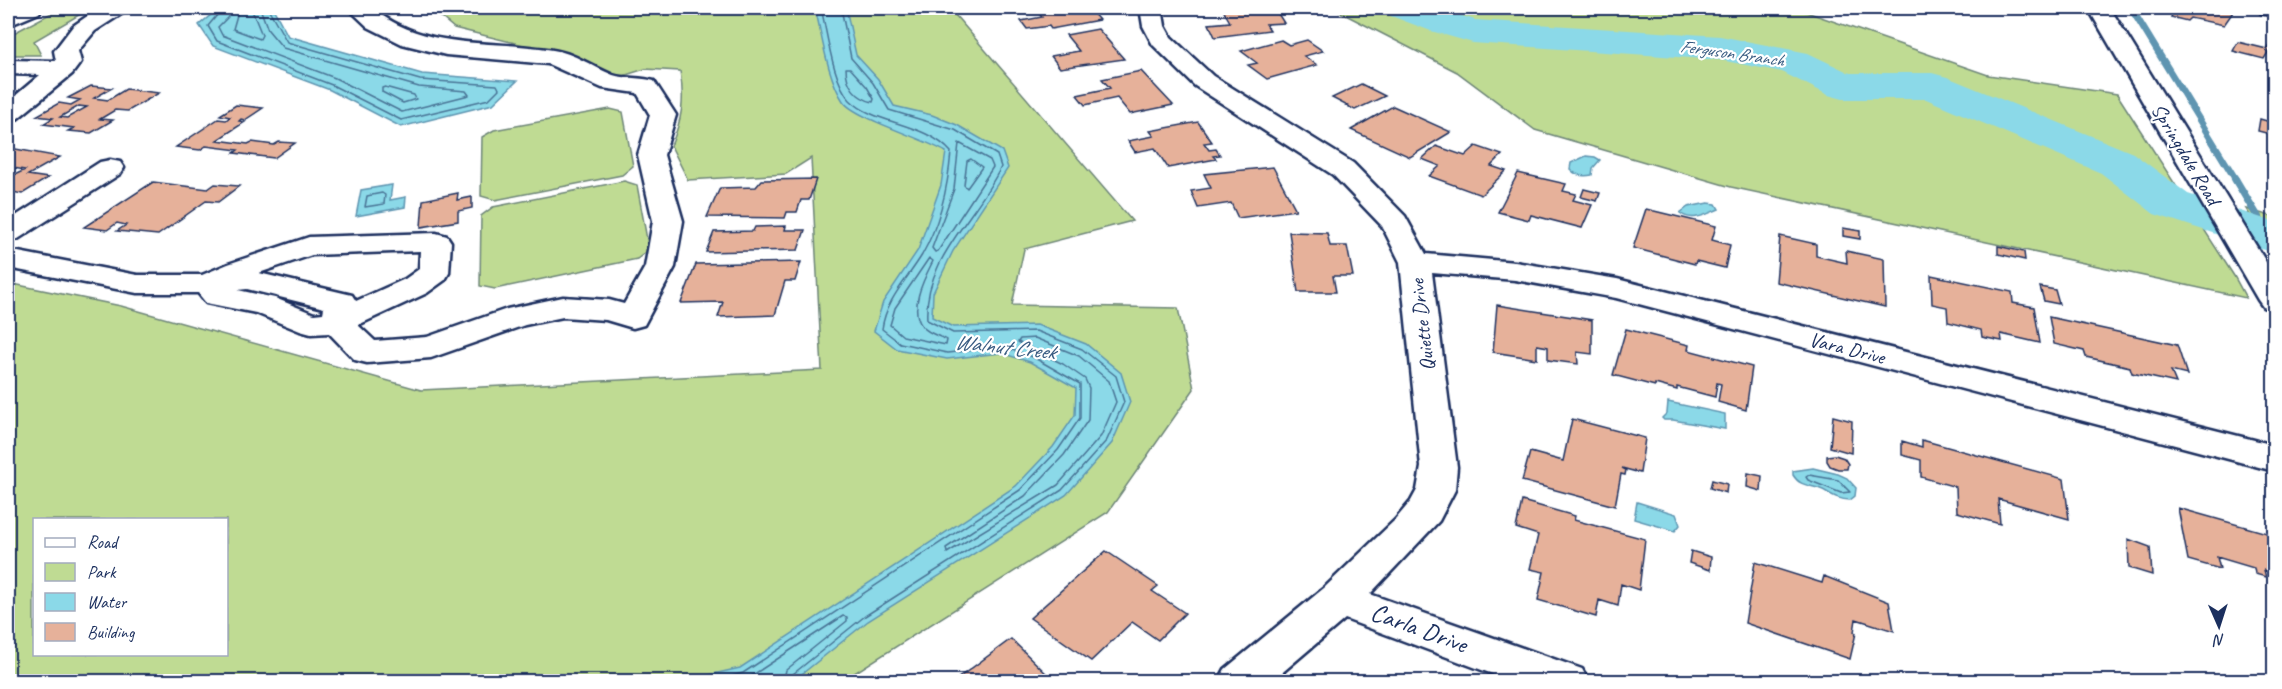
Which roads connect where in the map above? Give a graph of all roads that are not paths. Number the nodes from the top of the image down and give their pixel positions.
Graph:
1 (31, 8) edge
2 (115, 8) edge
3 (359, 8) edge
4 (1151, 8) edge
5 (2099, 8) edge
6 (2269, 8) edge
7 (2274, 9) edge
8 (8, 19) edge
9 (8, 68) edge
10 (63, 69) junction
11 (8, 114) edge
12 (110, 168) dead end
13 (8, 233) edge
14 (8, 259) edge
15 (1415, 262) junction
16 (207, 284) junction
17 (2274, 300) edge
18 (337, 322) junction
19 (2274, 458) edge
20 (1339, 600) junction
21 (1240, 681) edge
22 (1567, 681) edge

1 - 8 street
2 - 10 street
3 - 18 street
4 - 15 street, Quiette Drive
5 - 17 street, Springdale Road
6 - 7 street
9 - 10 street
10 - 11 street
12 - 13 street
14 - 16 street
15 - 19 street, Vara Drive
15 - 20 street, Quiette Drive
16 - 18 street
16 - 18 street
20 - 21 street, Quiette Drive
20 - 22 street, Carla Drive

